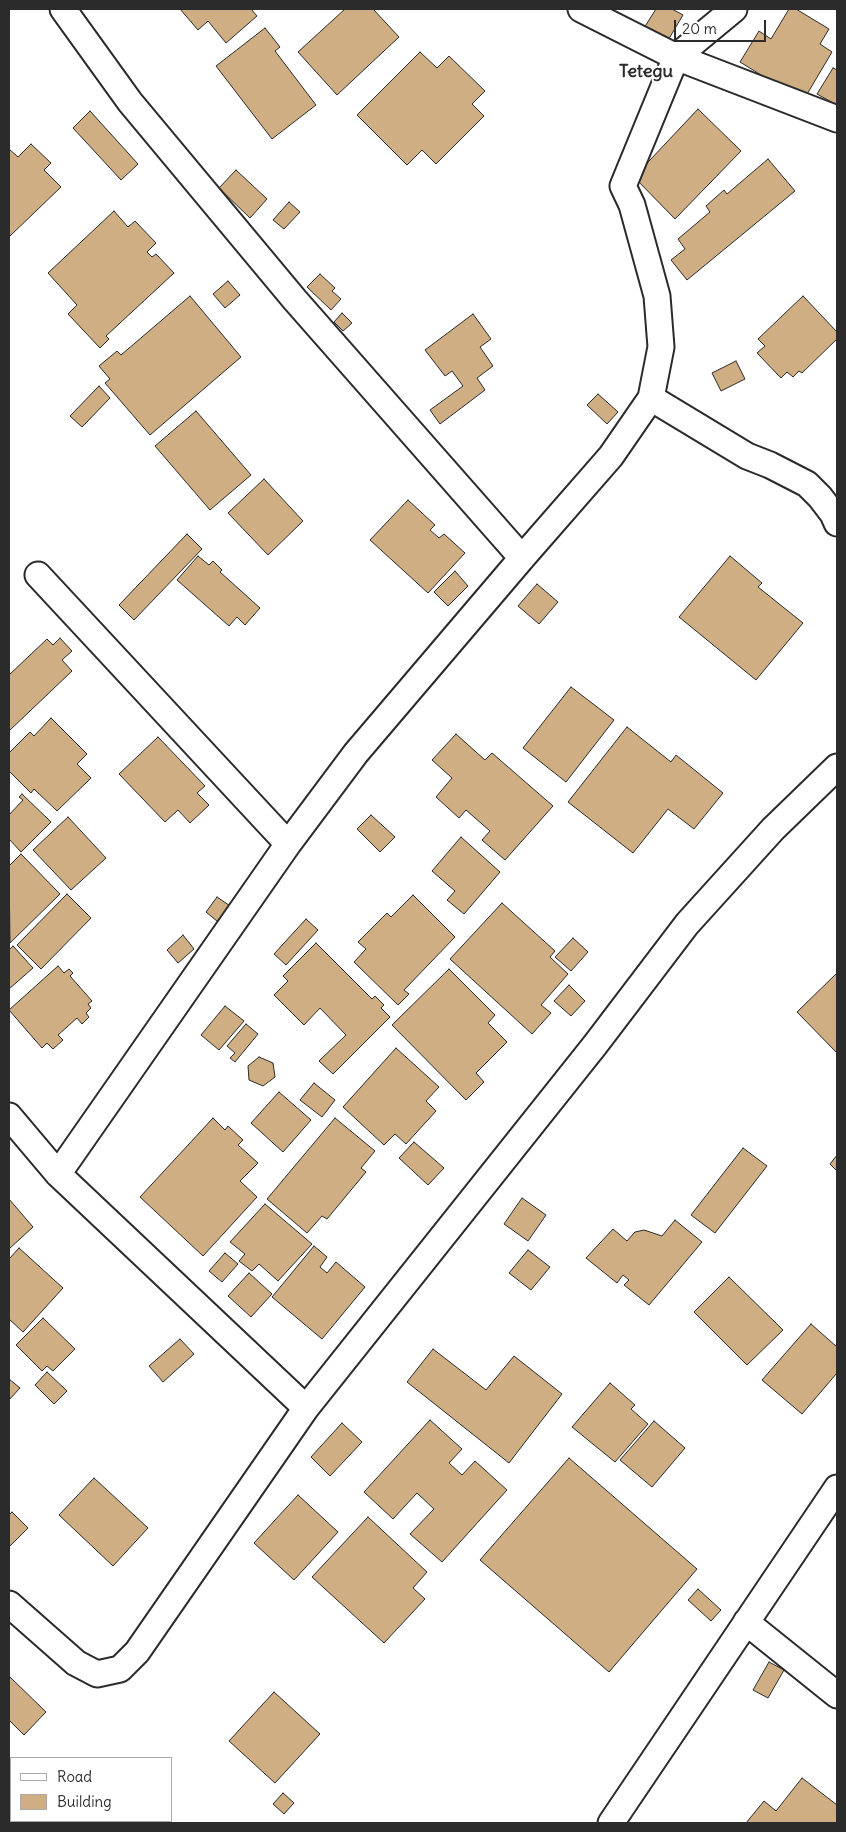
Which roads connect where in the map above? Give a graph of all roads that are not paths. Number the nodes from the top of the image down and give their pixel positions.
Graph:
1 (63, 9) edge
2 (581, 9) edge
3 (734, 9) edge
4 (676, 57) junction
5 (837, 119) edge
6 (652, 398) junction
7 (837, 523) edge
8 (522, 558) junction
9 (38, 575) dead end
10 (837, 767) edge
11 (288, 844) junction
12 (9, 1116) edge
13 (58, 1174) junction
14 (306, 1408) junction
15 (837, 1488) edge
16 (9, 1604) edge
17 (746, 1622) junction
18 (837, 1695) edge
19 (611, 1823) edge

1 - 8 street
2 - 4 street
3 - 4 street
4 - 5 street
4 - 6 street
6 - 7 street
6 - 8 street
8 - 11 street
9 - 11 street
10 - 14 street
11 - 13 street
12 - 13 street
13 - 14 street
14 - 16 street
15 - 17 street
17 - 18 street
17 - 19 street

